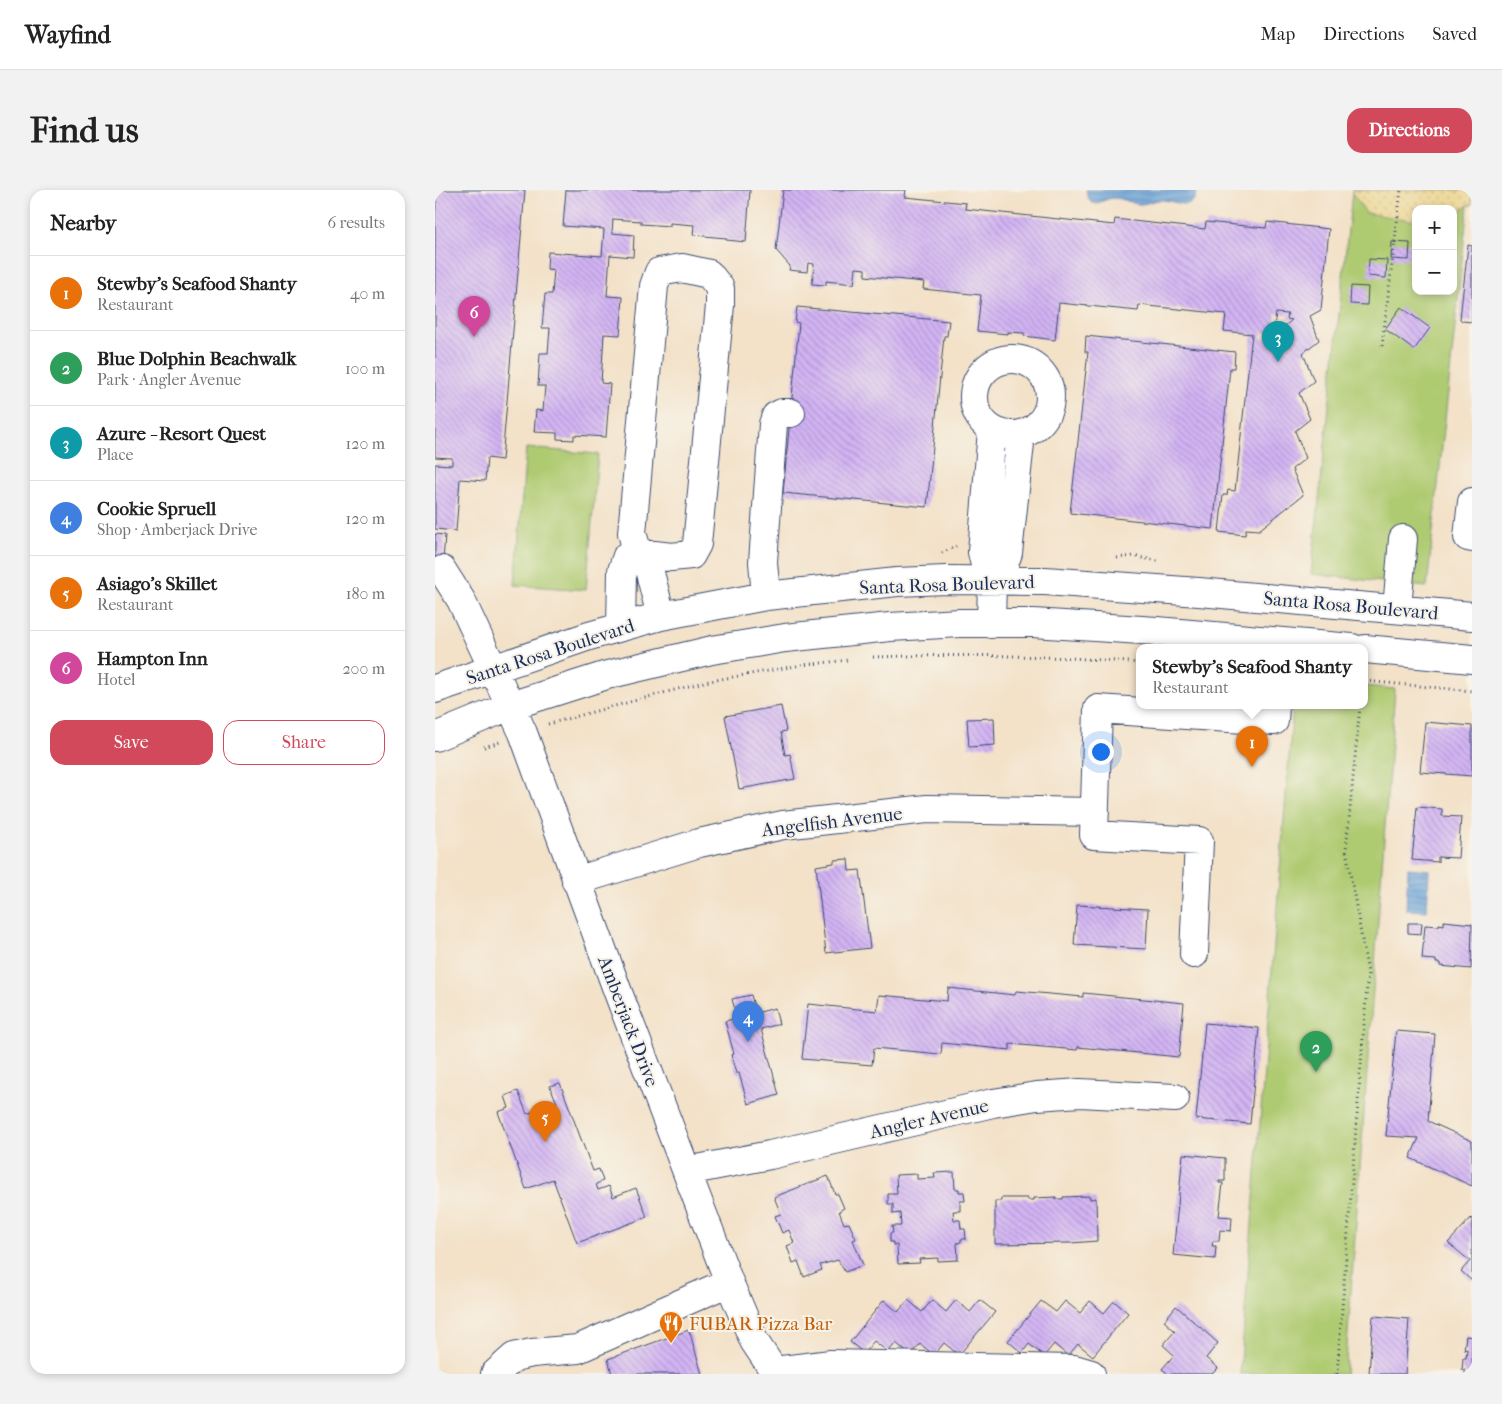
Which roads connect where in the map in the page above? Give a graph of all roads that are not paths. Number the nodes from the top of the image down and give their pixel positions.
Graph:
1 (791, 413) dead end
2 (992, 430) junction
3 (1021, 434) junction
4 (1472, 502) edge
5 (1472, 538) edge
6 (1403, 539) dead end
7 (638, 553) junction
8 (443, 570) dead end
9 (992, 580) junction
10 (765, 596) junction
11 (1284, 600) junction
12 (1397, 609) junction
13 (661, 616) junction
14 (1472, 616) edge
15 (991, 624) junction
16 (621, 627) junction
17 (1269, 644) edge
18 (1280, 644) edge
19 (1368, 650) edge
20 (1472, 660) edge
21 (492, 668) junction
22 (435, 689) edge
23 (510, 706) junction
24 (1275, 709) edge
25 (435, 737) edge
26 (1095, 812) junction
27 (576, 881) junction
28 (1194, 954) dead end
29 (1175, 1098) dead end
30 (687, 1171) junction
31 (729, 1282) junction
32 (775, 1372) edge
33 (495, 1374) edge
34 (1091, 1374) edge

1 - 10 street
2 - 3 street
2 - 3 street
2 - 9 street
3 - 9 street
4 - 5 street
6 - 12 street
7 - 7 street
7 - 13 street
7 - 16 street
8 - 21 street, Amberjack Drive
9 - 10 street, Santa Rosa Boulevard
9 - 11 street, Santa Rosa Boulevard
9 - 15 street
10 - 13 street, Santa Rosa Boulevard
11 - 12 street, Santa Rosa Boulevard
11 - 18 street
12 - 14 street, Santa Rosa Boulevard
13 - 16 street, Santa Rosa Boulevard
15 - 17 street
15 - 23 street
16 - 21 street, Santa Rosa Boulevard
19 - 20 street
21 - 22 street, Santa Rosa Boulevard
21 - 23 street, Amberjack Drive
23 - 25 street
23 - 27 street, Amberjack Drive
24 - 26 street
26 - 27 street, Angelfish Avenue
26 - 28 street
27 - 30 street, Amberjack Drive
29 - 30 street, Angler Avenue
30 - 31 street, Amberjack Drive
31 - 32 street, Amberjack Drive
31 - 33 street
32 - 34 street

